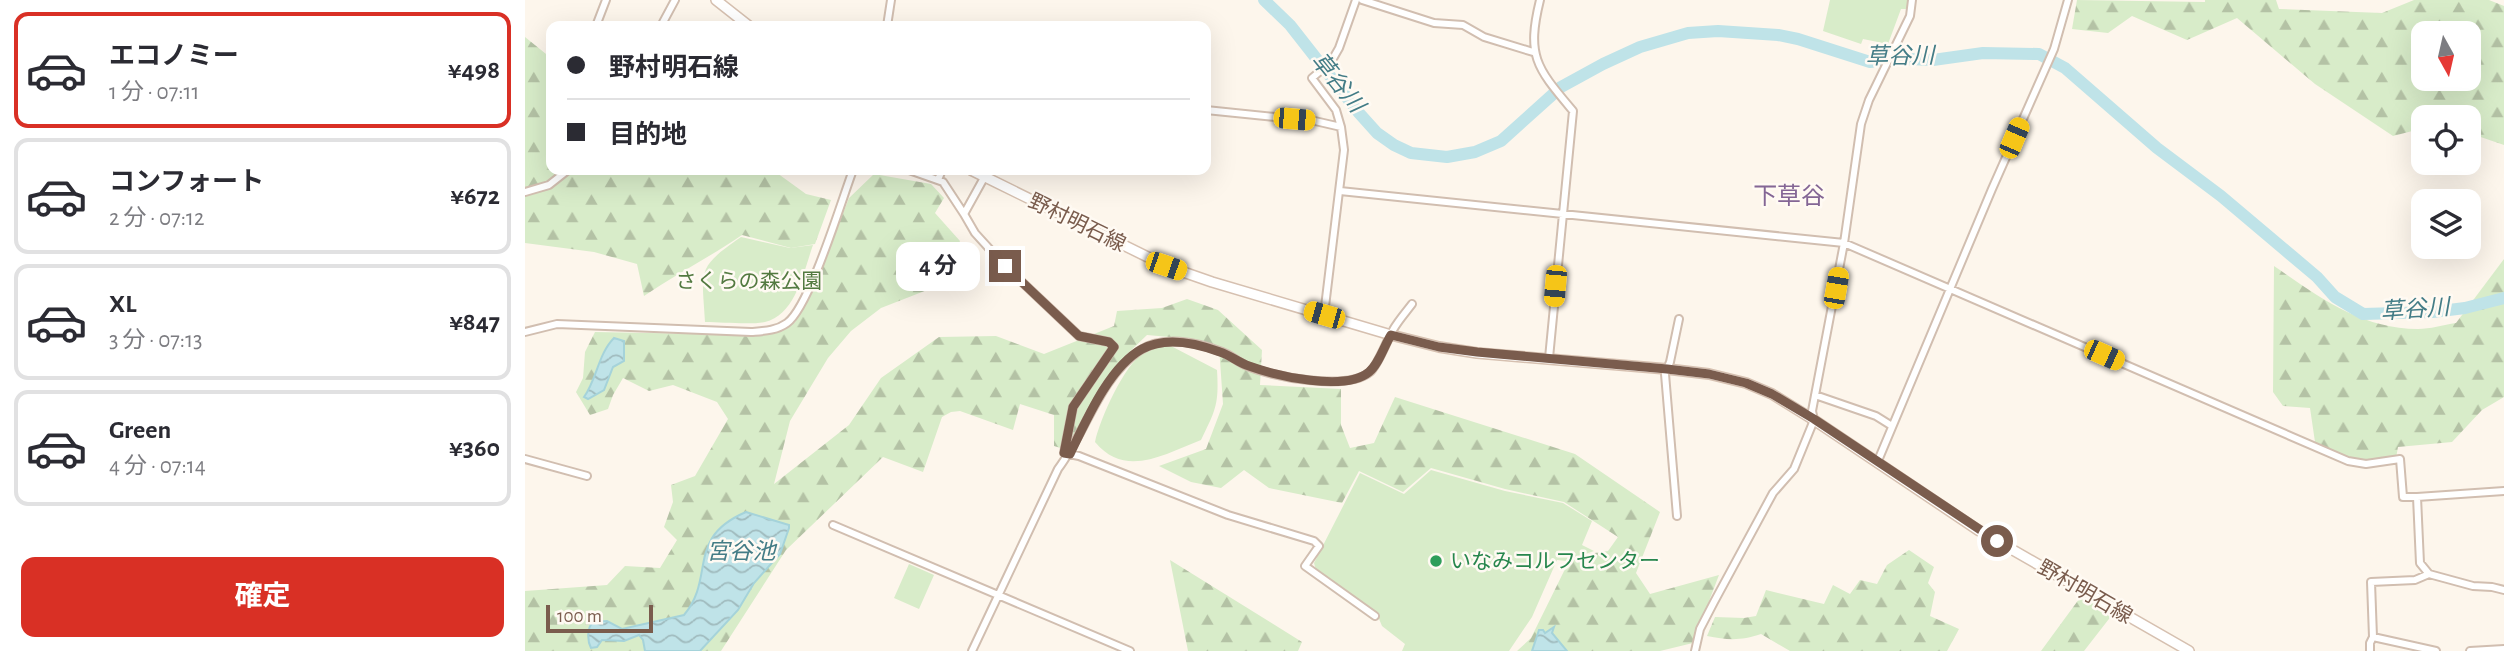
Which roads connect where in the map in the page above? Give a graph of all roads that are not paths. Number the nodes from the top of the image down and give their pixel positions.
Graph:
1 (606, 0) edge
2 (675, 0) edge
3 (716, 0) edge
4 (891, 0) edge
5 (1356, 0) edge
6 (1361, 0) edge
7 (1539, 0) edge
8 (1912, 0) edge
9 (2068, 0) edge
10 (597, 21) edge
11 (664, 21) edge
12 (743, 21) edge
13 (888, 21) edge
14 (1533, 52) junction
15 (1211, 111) edge
16 (1341, 127) junction
17 (562, 175) edge
18 (851, 175) edge
19 (923, 175) edge
20 (940, 175) edge
21 (976, 175) edge
22 (983, 175) edge
23 (937, 180) junction
24 (1340, 191) junction
25 (525, 192) edge
26 (964, 214) junction
27 (1561, 215) junction
28 (1845, 243) junction
29 (1951, 288) junction
30 (1412, 304) dead end
31 (1324, 315) junction
32 (1679, 319) dead end
33 (525, 332) edge
34 (1391, 335) junction
35 (1549, 358) junction
36 (1667, 369) junction
37 (1815, 395) junction
38 (1814, 419) junction
39 (1892, 426) junction
40 (1070, 454) junction
41 (525, 459) edge
42 (1877, 463) junction
43 (587, 476) dead end
44 (2504, 491) edge
45 (2417, 497) junction
46 (1677, 516) dead end
47 (833, 525) dead end
48 (2429, 574) junction
49 (2504, 590) edge
50 (998, 594) junction
51 (1375, 616) dead end
52 (2374, 637) junction
53 (2504, 649) edge
54 (972, 651) edge
55 (1130, 651) edge
56 (1695, 651) edge
57 (2189, 651) edge
58 (2370, 651) edge
59 (2436, 651) edge
60 (2470, 651) edge

1 - 10 street
2 - 11 street
3 - 12 main road
4 - 13 street
5 - 16 street
6 - 14 street
7 - 14 street
8 - 28 street
9 - 29 street
14 - 27 street
15 - 16 street
16 - 24 street
17 - 25 street
18 - 33 street
19 - 23 street
20 - 23 street
21 - 26 street
22 - 31 main road, 野村明石線
23 - 26 street
24 - 27 street
24 - 31 street
26 - 40 street
27 - 28 street
27 - 35 street
28 - 29 street
28 - 37 street
29 - 39 street
29 - 45 street
30 - 34 street
31 - 34 main road, 野村明石線
32 - 36 street
34 - 35 main road, 野村明石線
34 - 40 street
35 - 36 main road, 野村明石線
36 - 38 main road, 野村明石線
36 - 46 street
37 - 38 street
37 - 39 street
38 - 42 main road, 野村明石線
38 - 56 street
39 - 42 street
40 - 50 street
40 - 51 street
41 - 43 street
42 - 57 main road, 野村明石線
44 - 45 street
45 - 48 street
47 - 50 street
48 - 49 street
48 - 52 street
50 - 54 street
50 - 55 street
52 - 58 street
52 - 59 street
53 - 60 street

